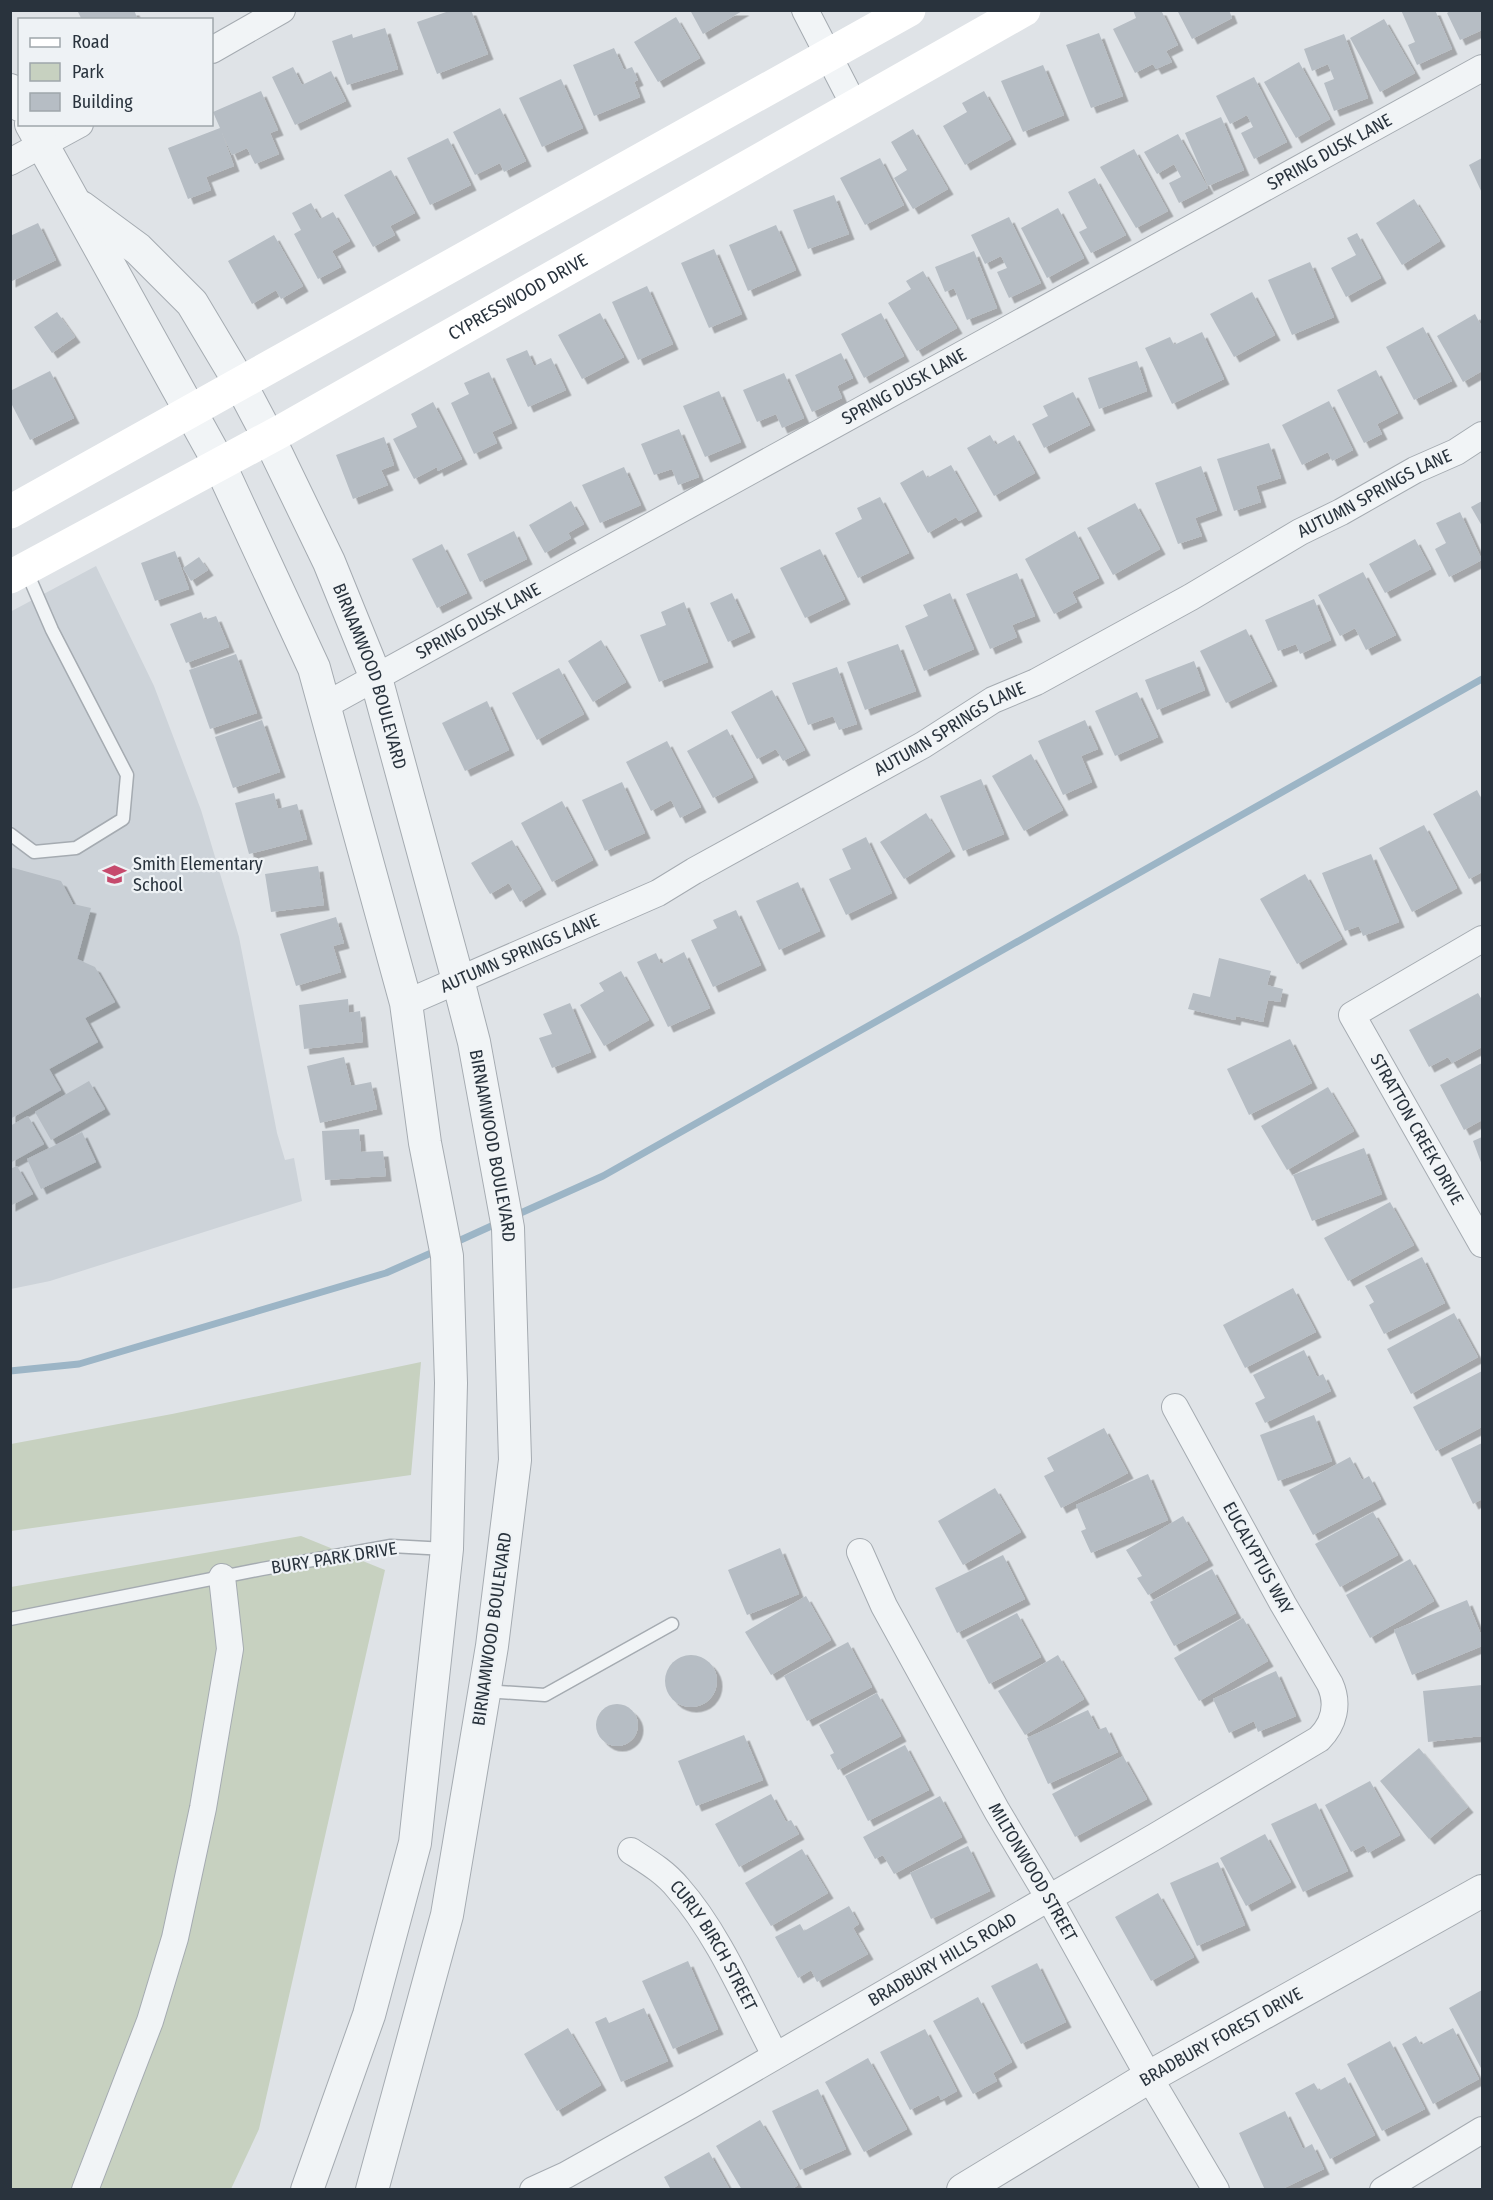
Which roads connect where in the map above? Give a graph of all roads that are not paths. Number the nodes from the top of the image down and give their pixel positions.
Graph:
1 (282, 10) edge
2 (805, 10) edge
3 (909, 10) edge
4 (1024, 10) edge
5 (213, 49) edge
6 (828, 56) junction
7 (1482, 68) edge
8 (855, 107) junction
9 (72, 126) edge
10 (37, 135) edge
11 (10, 162) edge
12 (72, 200) junction
13 (241, 385) junction
14 (190, 413) junction
15 (1482, 435) edge
16 (269, 438) junction
17 (219, 464) junction
18 (10, 512) edge
19 (18, 573) edge
20 (376, 678) junction
21 (324, 706) junction
22 (10, 834) edge
23 (1482, 939) edge
24 (458, 980) junction
25 (406, 1003) junction
26 (1482, 1244) edge
27 (1175, 1407) dead end
28 (447, 1549) junction
29 (860, 1552) dead end
30 (222, 1577) junction
31 (10, 1619) edge
32 (672, 1624) dead end
33 (484, 1691) junction
34 (1335, 1711) joint
35 (631, 1851) dead end
36 (1482, 1891) edge
37 (1048, 1898) junction
38 (775, 2055) junction
39 (1149, 2077) junction
40 (1482, 2130) edge
41 (85, 2190) edge
42 (307, 2190) edge
43 (372, 2190) edge
44 (533, 2190) edge
45 (963, 2190) edge
46 (1216, 2190) edge
47 (1383, 2190) edge

1 - 5 street
2 - 6 street
3 - 6 main road
4 - 8 main road, CYPRESSWOOD DRIVE
6 - 8 street
6 - 13 main road
7 - 20 street, SPRING DUSK LANE
8 - 16 main road, CYPRESSWOOD DRIVE
9 - 10 street
10 - 11 street
10 - 12 street, BIRNAMWOOD BOULEVARD
12 - 13 street, BIRNAMWOOD BOULEVARD
12 - 14 street, BIRNAMWOOD BOULEVARD
13 - 14 main road
13 - 16 street, BIRNAMWOOD BOULEVARD
14 - 17 street, BIRNAMWOOD BOULEVARD
14 - 18 main road
15 - 24 street, AUTUMN SPRINGS LANE
16 - 17 main road, CYPRESSWOOD DRIVE
16 - 20 street, BIRNAMWOOD BOULEVARD
17 - 19 main road, CYPRESSWOOD DRIVE
17 - 21 street, BIRNAMWOOD BOULEVARD
19 - 22 lane
20 - 21 street, SPRING DUSK LANE
20 - 24 street, BIRNAMWOOD BOULEVARD
21 - 25 street, BIRNAMWOOD BOULEVARD
23 - 26 street, STRATTON CREEK DRIVE
24 - 25 street, AUTUMN SPRINGS LANE
24 - 33 street, BIRNAMWOOD BOULEVARD
25 - 28 street, BIRNAMWOOD BOULEVARD
27 - 34 street, EUCALYPTUS WAY
28 - 30 lane, BURY PARK DRIVE
28 - 42 street, BIRNAMWOOD BOULEVARD
29 - 37 street, MILTONWOOD STREET
30 - 31 lane, BURY PARK DRIVE
30 - 41 street
32 - 33 lane
33 - 43 street, BIRNAMWOOD BOULEVARD
34 - 37 street, BRADBURY HILLS ROAD
35 - 38 street, CURLY BIRCH STREET
36 - 39 street, BRADBURY FOREST DRIVE
37 - 38 street, BRADBURY HILLS ROAD
37 - 39 street, MILTONWOOD STREET
38 - 44 street, BRADBURY HILLS ROAD
39 - 45 street, BRADBURY FOREST DRIVE
39 - 46 street, MILTONWOOD STREET
40 - 47 street

